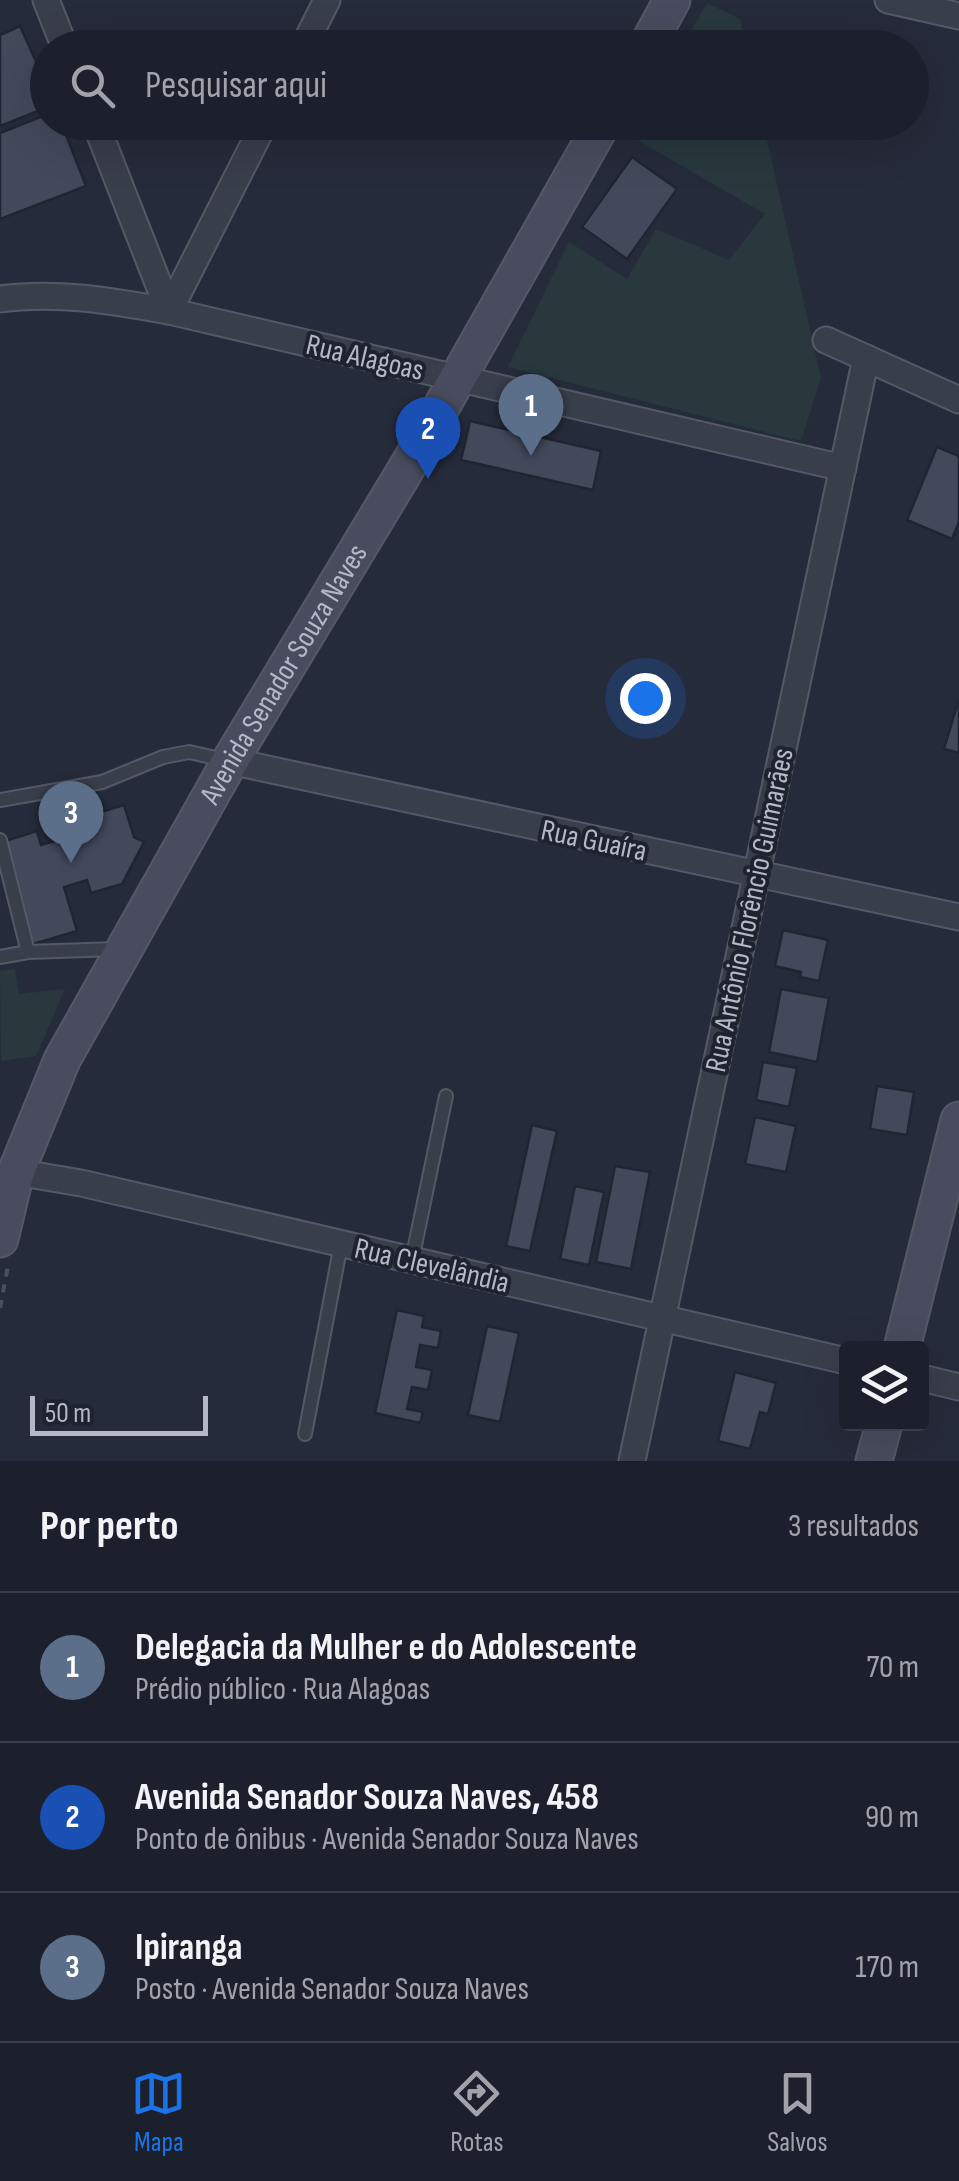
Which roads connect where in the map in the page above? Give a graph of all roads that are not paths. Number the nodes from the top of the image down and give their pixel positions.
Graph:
1 (46, 0) edge
2 (327, 0) edge
3 (672, 0) edge
4 (888, 0) edge
5 (959, 16) edge
6 (58, 30) edge
7 (312, 30) edge
8 (656, 30) edge
9 (101, 140) edge
10 (256, 140) edge
11 (593, 140) edge
12 (0, 299) edge
13 (169, 311) junction
14 (826, 340) dead end
15 (866, 358) junction
16 (457, 378) junction
17 (959, 400) edge
18 (843, 468) junction
19 (230, 761) junction
20 (0, 800) edge
21 (0, 840) edge
22 (756, 874) junction
23 (959, 917) edge
24 (125, 948) junction
25 (28, 952) junction
26 (0, 957) edge
27 (446, 1096) dead end
28 (959, 1120) edge
29 (16, 1172) junction
30 (0, 1239) edge
31 (341, 1244) junction
32 (412, 1260) junction
33 (663, 1318) junction
34 (904, 1341) edge
35 (839, 1359) edge
36 (929, 1380) edge
37 (959, 1387) edge
38 (882, 1431) edge
39 (305, 1434) dead end
40 (632, 1461) edge
41 (874, 1461) edge

1 - 6 street
2 - 7 street
3 - 8 main road
4 - 5 street
9 - 13 street
10 - 13 street
11 - 16 main road, Avenida Senador Souza Naves
12 - 13 street, Rua Alagoas
13 - 16 street, Rua Alagoas
14 - 15 street
15 - 17 street
15 - 18 street, Rua Antônio Florêncio Guimarães
16 - 18 street, Rua Alagoas
16 - 19 main road, Avenida Senador Souza Naves
18 - 22 street, Rua Antônio Florêncio Guimarães
19 - 20 lane
19 - 22 street, Rua Guaíra
19 - 24 main road, Avenida Senador Souza Naves
21 - 25 lane
22 - 23 street, Rua Guaíra
22 - 33 street, Rua Antônio Florêncio Guimarães
24 - 25 lane
24 - 29 main road, Avenida Senador Souza Naves
25 - 26 lane
27 - 32 lane
28 - 34 main road
29 - 30 main road, Avenida Senador Souza Naves
29 - 31 street, Rua Clevelândia
31 - 32 street, Rua Clevelândia
31 - 39 lane
32 - 33 street, Rua Clevelândia
33 - 35 street, Rua Clevelândia
33 - 40 street, Rua Antônio Florêncio Guimarães
36 - 37 street
38 - 41 main road

